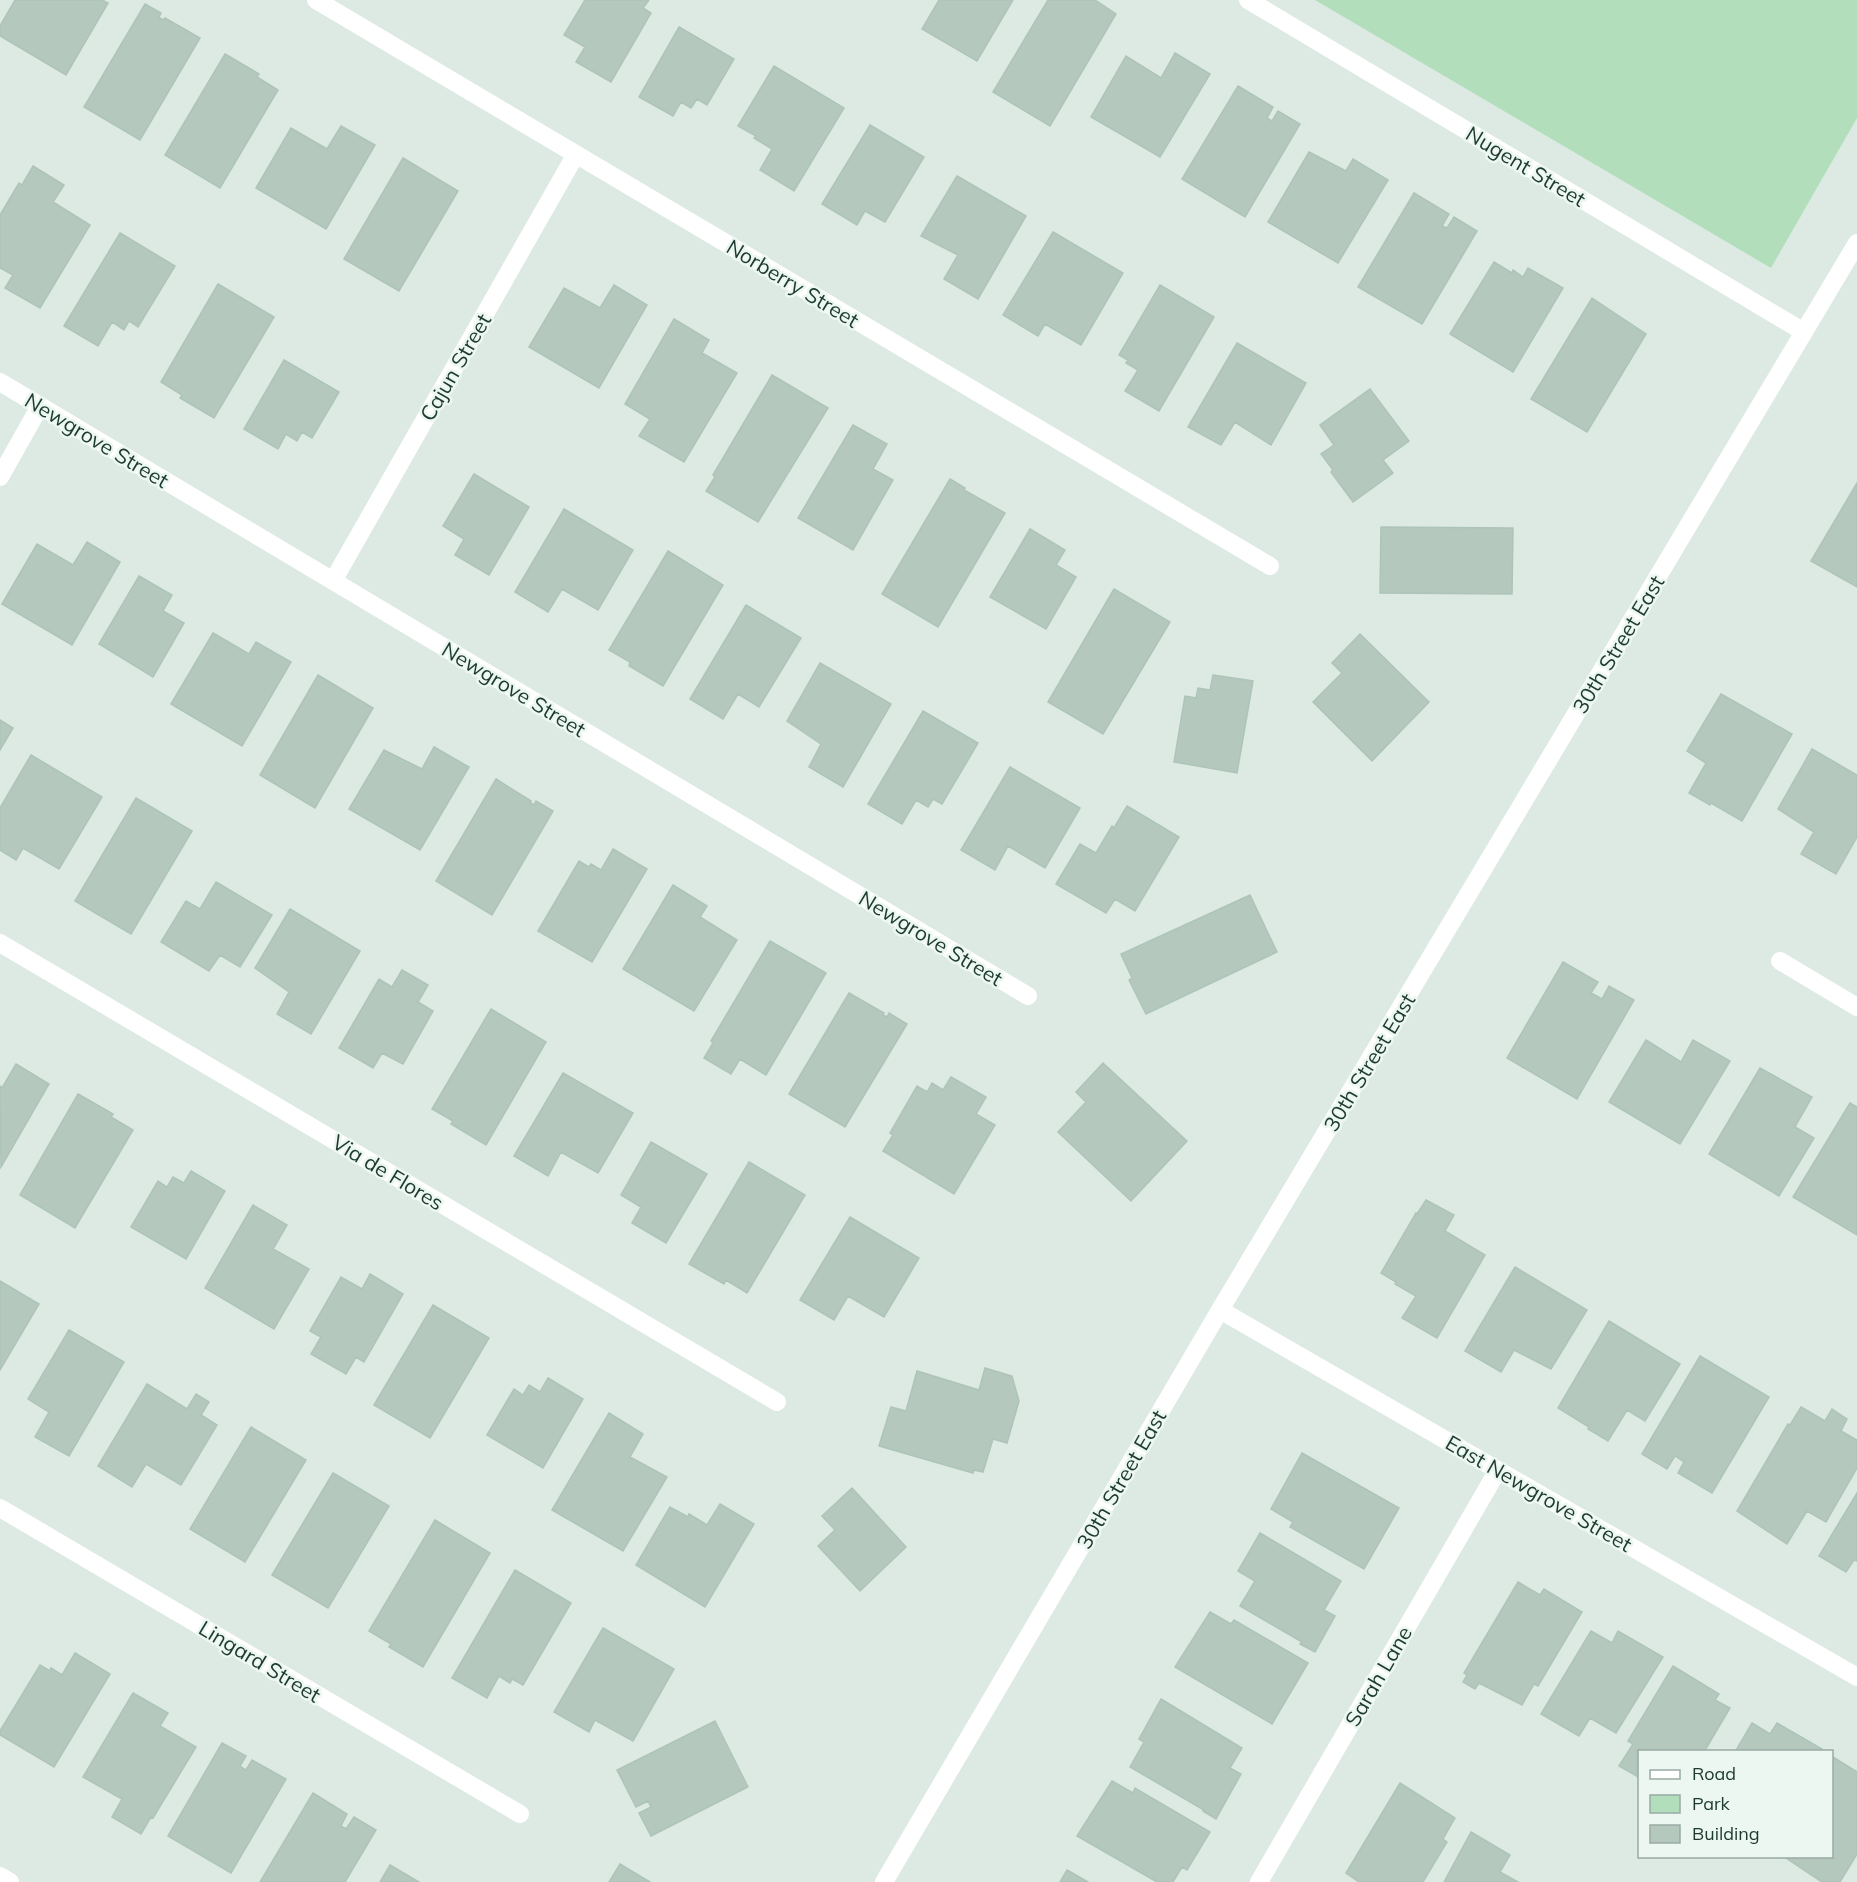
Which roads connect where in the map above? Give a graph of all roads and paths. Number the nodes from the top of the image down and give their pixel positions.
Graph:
1 (316, 0) edge
2 (1248, 0) edge
3 (576, 154) junction
4 (1857, 243) edge
5 (1804, 332) junction
6 (0, 382) edge
7 (40, 406) junction
8 (0, 477) edge
9 (1270, 566) dead end
10 (333, 581) junction
11 (0, 943) edge
12 (1780, 962) dead end
13 (1028, 996) dead end
14 (1857, 1007) edge
15 (1220, 1310) junction
16 (777, 1402) dead end
17 (1498, 1470) junction
18 (0, 1508) edge
19 (1857, 1677) edge
20 (520, 1814) dead end
21 (0, 1876) edge
22 (10, 1882) edge
23 (884, 1882) edge
24 (1259, 1882) edge

1 - 3 street, Norberry Street
2 - 5 street, Nugent Street
3 - 9 street, Norberry Street
3 - 10 street, Cajun Street
4 - 5 street, 30th Street East
5 - 15 street, 30th Street East
6 - 7 street, Newgrove Street
7 - 8 street
7 - 10 street, Newgrove Street
10 - 13 street, Newgrove Street
11 - 16 street, Via de Flores
12 - 14 street
15 - 17 street, East Newgrove Street
15 - 23 street, 30th Street East
17 - 19 street, East Newgrove Street
17 - 24 street, Sarah Lane
18 - 20 street, Lingard Street
21 - 22 street

